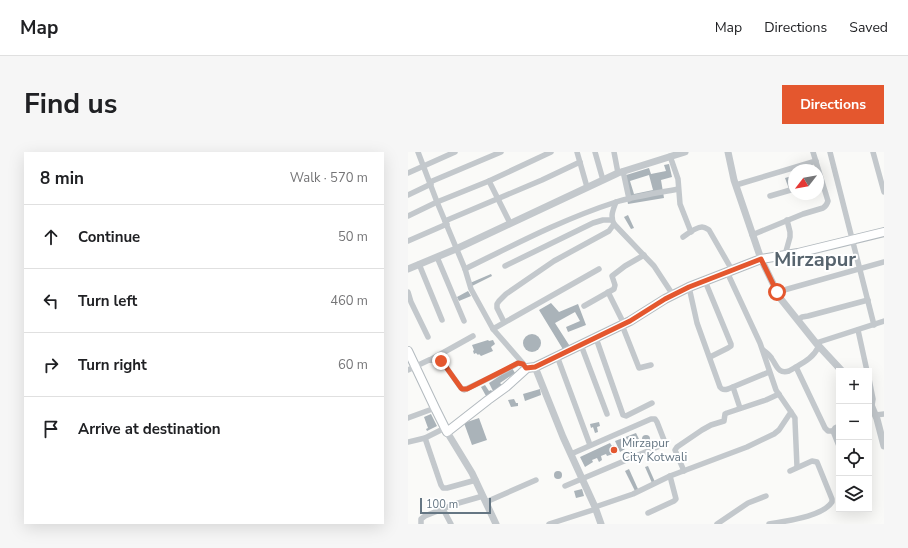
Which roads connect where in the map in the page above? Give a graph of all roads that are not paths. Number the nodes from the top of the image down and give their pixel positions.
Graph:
1 (418, 152) edge
2 (455, 152) edge
3 (501, 152) edge
4 (550, 152) edge
5 (578, 152) edge
6 (595, 152) edge
7 (614, 152) edge
8 (685, 152) edge
9 (728, 152) edge
10 (813, 152) edge
11 (830, 152) edge
12 (874, 152) edge
13 (670, 156) junction
14 (816, 161) junction
15 (580, 162) junction
16 (808, 164) edge
17 (424, 166) junction
18 (788, 171) edge
19 (620, 172) junction
20 (408, 173) edge
21 (882, 175) edge
22 (602, 180) junction
23 (490, 181) junction
24 (431, 183) junction
25 (736, 185) junction
26 (587, 187) junction
27 (678, 189) junction
28 (788, 191) edge
29 (884, 192) edge
30 (408, 195) edge
31 (770, 196) dead end
32 (498, 198) junction
33 (629, 199) junction
34 (437, 202) junction
35 (616, 202) junction
36 (408, 216) edge
37 (787, 220) junction
38 (446, 222) junction
39 (613, 222) junction
40 (510, 223) junction
41 (691, 232) junction
42 (884, 232) edge
43 (752, 234) junction
44 (683, 237) dead end
45 (852, 240) junction
46 (408, 241) edge
47 (456, 249) junction
48 (644, 255) junction
49 (785, 255) junction
50 (437, 257) junction
51 (761, 259) junction
52 (884, 262) edge
53 (419, 264) junction
54 (505, 266) dead end
55 (408, 269) edge
56 (465, 269) junction
57 (599, 269) dead end
58 (860, 269) junction
59 (729, 271) junction
60 (705, 281) junction
61 (689, 287) junction
62 (408, 292) edge
63 (608, 292) junction
64 (777, 292) junction
65 (672, 295) junction
66 (868, 300) junction
67 (584, 306) dead end
68 (442, 320) dead end
69 (798, 320) junction
70 (464, 321) dead end
71 (884, 321) edge
72 (504, 322) junction
73 (624, 324) junction
74 (874, 325) junction
75 (493, 329) junction
76 (858, 330) junction
77 (474, 336) dead end
78 (428, 337) dead end
79 (596, 338) junction
80 (581, 344) junction
81 (817, 344) junction
82 (763, 350) junction
83 (408, 351) edge
84 (557, 356) junction
85 (710, 357) junction
86 (429, 360) junction
87 (651, 365) dead end
88 (525, 366) junction
89 (535, 367) junction
90 (796, 367) junction
91 (839, 368) edge
92 (866, 368) edge
93 (412, 369) edge
94 (770, 372) junction
95 (733, 387) junction
96 (779, 394) junction
97 (872, 394) edge
98 (652, 403) dead end
99 (435, 408) junction
100 (740, 408) junction
101 (872, 409) edge
102 (791, 412) junction
103 (607, 414) dead end
104 (884, 414) edge
105 (408, 418) edge
106 (836, 428) edge
107 (446, 430) junction
108 (833, 431) junction
109 (883, 437) edge
110 (425, 438) junction
111 (837, 440) edge
112 (408, 442) edge
113 (590, 446) junction
114 (884, 446) edge
115 (571, 454) junction
116 (797, 467) junction
117 (684, 471) junction
118 (790, 471) dead end
119 (670, 476) junction
120 (582, 479) junction
121 (476, 480) junction
122 (536, 480) dead end
123 (565, 486) dead end
124 (766, 496) dead end
125 (485, 499) junction
126 (595, 508) junction
127 (443, 509) junction
128 (648, 513) dead end
129 (421, 524) edge
130 (451, 524) edge
131 (496, 524) edge
132 (549, 524) edge
133 (601, 524) edge
134 (718, 524) edge
135 (769, 524) edge

1 - 17 street
2 - 17 street
3 - 24 street
4 - 23 street
5 - 15 street
6 - 22 street
7 - 19 street
8 - 13 street
9 - 25 street
10 - 14 street
11 - 45 street
12 - 21 street
13 - 19 street
13 - 27 street
14 - 16 street
14 - 37 street
15 - 26 street
15 - 32 street
17 - 20 street
17 - 24 street
18 - 25 street
19 - 22 street
19 - 33 street
21 - 29 street
22 - 26 street
23 - 32 street
23 - 34 street
24 - 30 street
24 - 34 street
25 - 43 street
26 - 40 street
27 - 33 street
27 - 41 street
28 - 31 street
32 - 38 street
32 - 40 street
33 - 35 street
34 - 36 street
34 - 38 street
35 - 39 street
35 - 56 street
37 - 43 street
37 - 49 street
38 - 46 street
38 - 47 street
39 - 48 street
39 - 54 street
39 - 72 street
40 - 47 street
41 - 44 street
41 - 59 street
42 - 45 main road
43 - 51 street
45 - 49 main road
45 - 58 street
47 - 50 street
47 - 56 street
48 - 63 street
48 - 65 street
49 - 51 main road
50 - 53 street
50 - 70 street
51 - 59 main road
51 - 64 street
52 - 58 street
53 - 55 street
53 - 68 street
56 - 75 street
57 - 72 street
58 - 64 street
58 - 66 street
59 - 60 main road
59 - 82 street
60 - 61 main road
60 - 85 street
61 - 65 main road
61 - 85 street
62 - 78 street
63 - 67 street
63 - 73 street
64 - 69 street
65 - 73 main road
66 - 69 street
66 - 74 street
69 - 81 street
71 - 74 street
72 - 75 street
73 - 79 main road
73 - 87 street
74 - 76 street
75 - 88 street
76 - 81 street
76 - 92 street
77 - 86 street
79 - 80 main road
79 - 98 street
80 - 84 main road
80 - 103 street
81 - 90 street
81 - 91 street
82 - 90 street
82 - 94 street
83 - 93 main road
84 - 89 main road
84 - 113 street
85 - 95 street
86 - 88 street
86 - 93 street
88 - 89 main road
88 - 107 main road
89 - 115 street
90 - 108 street
93 - 99 main road
94 - 95 street
94 - 96 street
95 - 100 street
96 - 100 street
96 - 102 street
97 - 101 street
99 - 105 street
99 - 107 main road
100 - 117 street
101 - 104 street
101 - 109 street
102 - 116 street
102 - 117 street
106 - 108 street
107 - 110 street
107 - 121 street
108 - 111 street
109 - 114 street
110 - 112 street
110 - 121 street
113 - 115 street
113 - 120 street
115 - 120 street
116 - 118 street
116 - 135 street
117 - 119 street
119 - 126 street
119 - 128 street
120 - 123 street
120 - 126 street
121 - 125 street
122 - 125 street
124 - 134 street
125 - 127 street
125 - 131 street
126 - 132 street
126 - 133 street
127 - 129 street
127 - 130 street

